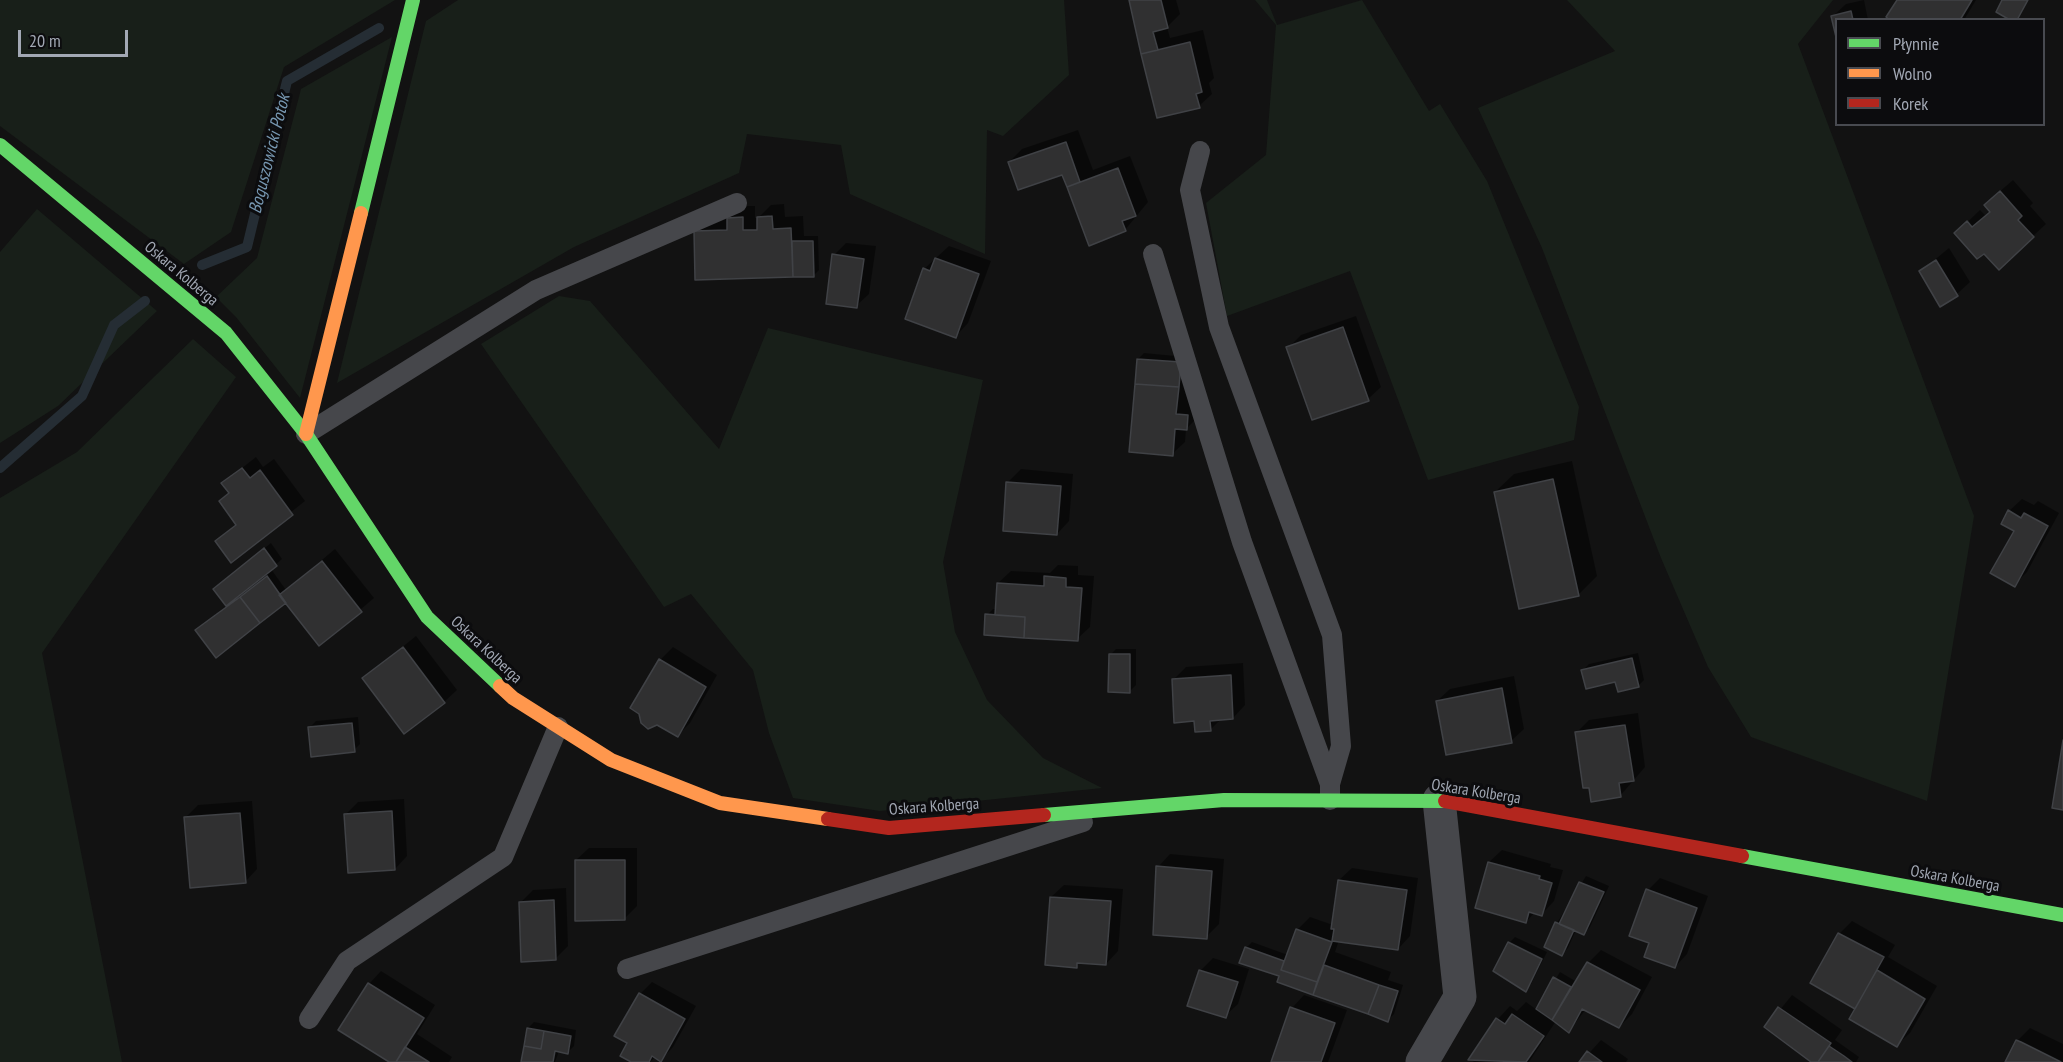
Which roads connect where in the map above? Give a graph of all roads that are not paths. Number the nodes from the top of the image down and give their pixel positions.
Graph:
1 (413, 0) edge
2 (0, 145) edge
3 (1200, 151) dead end
4 (738, 203) dead end
5 (1153, 254) dead end
6 (306, 434) junction
7 (558, 727) junction
8 (1330, 792) junction
9 (1439, 800) junction
10 (1125, 809) junction
11 (2063, 915) edge
12 (627, 969) dead end
13 (309, 1019) dead end
14 (1422, 1062) edge

1 - 6 street
2 - 6 street, Oskara Kolberga
3 - 8 lane
4 - 6 lane
5 - 8 lane
6 - 7 street, Oskara Kolberga
7 - 10 street, Oskara Kolberga
7 - 13 lane
8 - 9 street, Oskara Kolberga
8 - 10 street, Oskara Kolberga
9 - 11 street, Oskara Kolberga
9 - 14 street
10 - 12 lane

